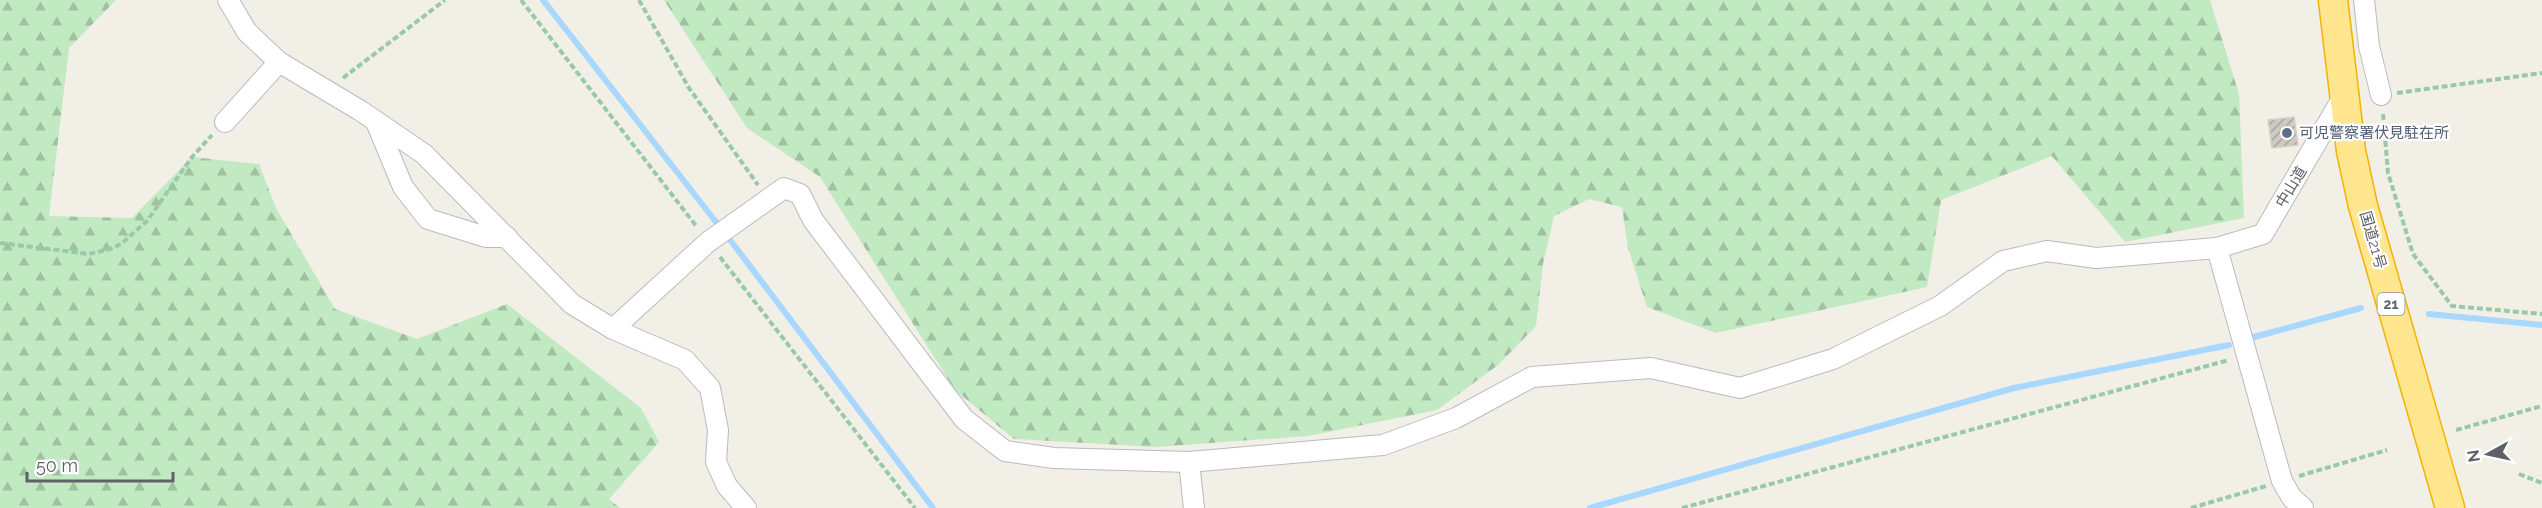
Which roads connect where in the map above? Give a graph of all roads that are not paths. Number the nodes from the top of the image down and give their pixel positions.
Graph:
1 (228, 0) edge
2 (2333, 0) edge
3 (2364, 0) edge
4 (279, 62) junction
5 (2381, 95) road end
6 (2343, 97) junction
7 (225, 122) road end
8 (376, 122) junction
9 (507, 237) junction
10 (2217, 248) junction
11 (613, 329) junction
12 (1189, 462) junction
13 (746, 508) edge
14 (1194, 508) edge
15 (2303, 508) edge
16 (2450, 508) edge

1 - 4 street
2 - 6 highway, 国道21号 / 21
3 - 5 street
4 - 7 street
4 - 8 street
6 - 10 street, 中山道
6 - 16 highway, 国道21号 / 21
8 - 9 street
8 - 9 street
9 - 11 street
10 - 12 street, 中山道
10 - 15 street
11 - 12 street, 中山道
11 - 13 street
12 - 14 street

